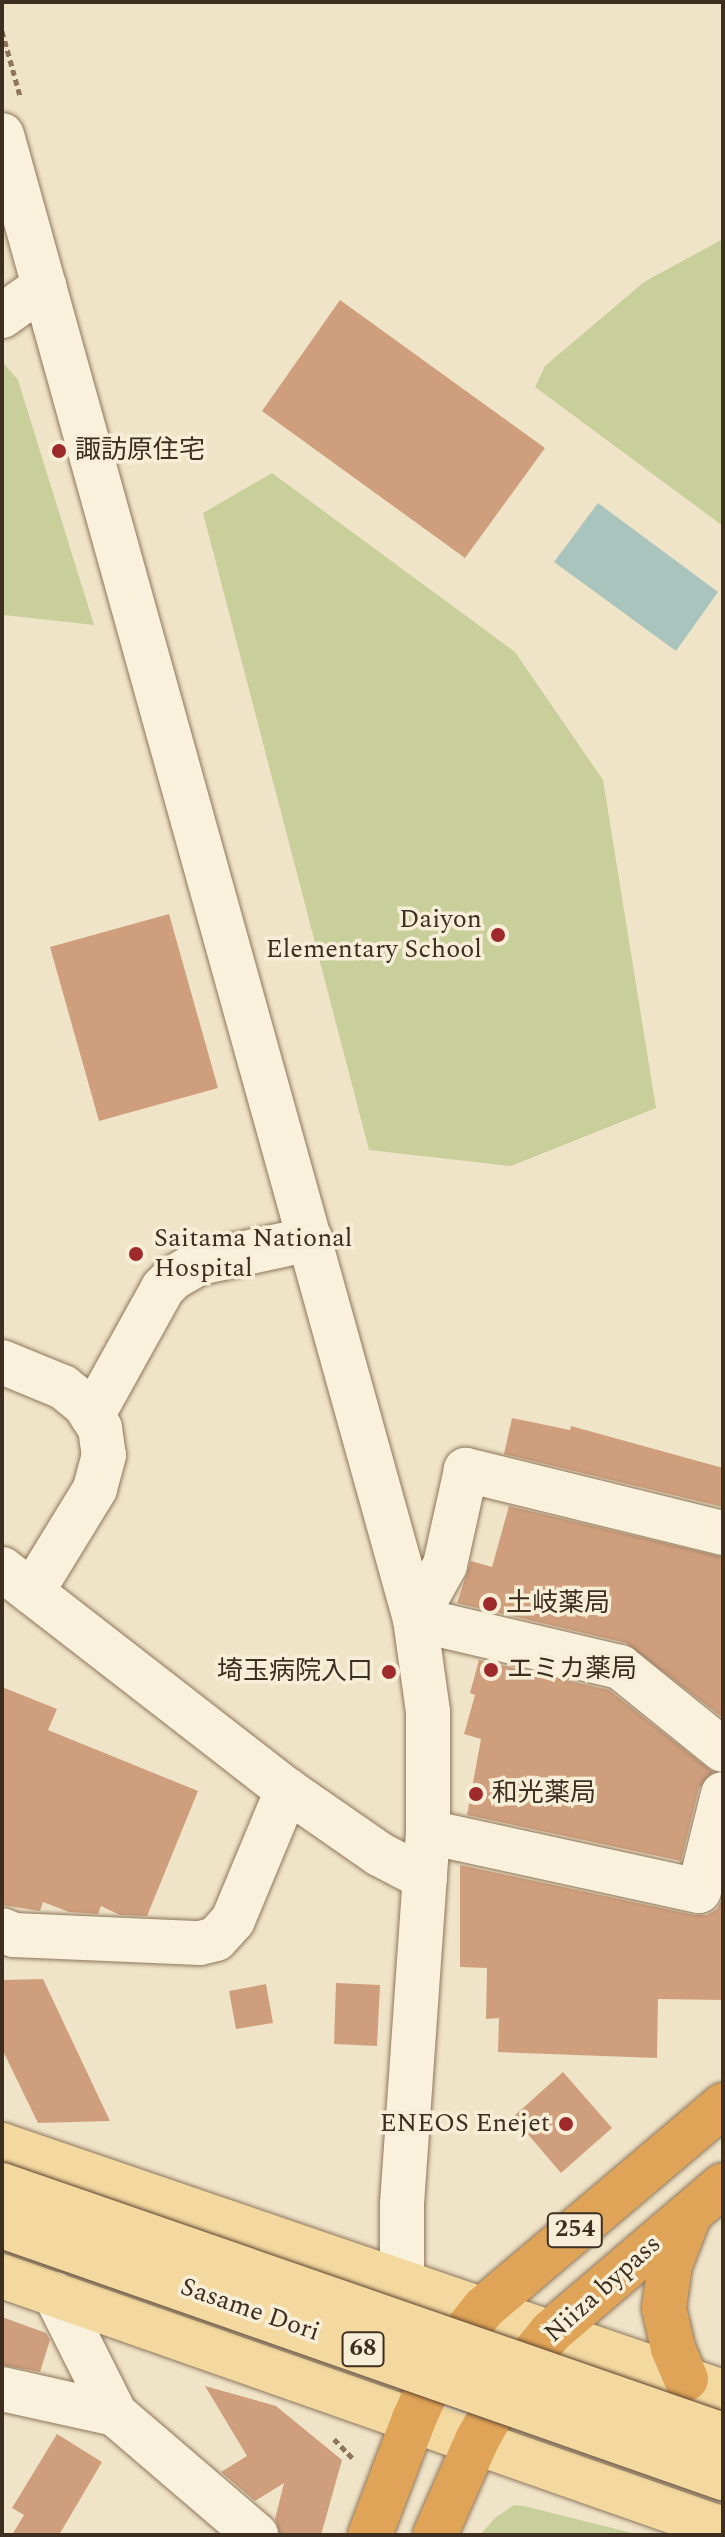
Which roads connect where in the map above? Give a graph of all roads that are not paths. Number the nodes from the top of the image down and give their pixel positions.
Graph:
1 (2, 135) edge
2 (44, 286) junction
3 (2, 316) edge
4 (310, 1239) junction
5 (2, 1362) edge
6 (92, 1416) junction
7 (723, 1533) edge
8 (17, 1580) edge
9 (415, 1619) junction
10 (723, 1750) edge
11 (287, 1790) junction
12 (723, 1794) edge
13 (428, 1832) junction
14 (425, 1878) junction
15 (2, 1930) edge
16 (723, 2105) edge
17 (2, 2145) edge
18 (2, 2185) edge
19 (723, 2185) edge
20 (690, 2213) junction
21 (2, 2226) edge
22 (260, 2233) junction
23 (2, 2276) edge
24 (402, 2280) junction
25 (55, 2294) junction
26 (484, 2308) junction
27 (551, 2332) junction
28 (223, 2352) junction
29 (438, 2366) junction
30 (705, 2386) edge
31 (2, 2389) edge
32 (115, 2414) junction
33 (414, 2419) junction
34 (723, 2435) edge
35 (477, 2440) junction
36 (723, 2478) edge
37 (723, 2529) edge
38 (256, 2535) edge
39 (370, 2535) edge
40 (435, 2535) edge

1 - 2 street
2 - 3 street
2 - 4 street
4 - 6 street
4 - 9 street
5 - 6 street
6 - 8 street
7 - 9 street
8 - 11 street
9 - 10 street
9 - 13 street
11 - 14 street
11 - 15 street
12 - 13 street
13 - 14 street
14 - 24 street
16 - 26 highway, 254
17 - 22 main road
18 - 34 main road, Sasame Dori / 68, bridge
19 - 20 highway, Niiza bypass / 254
20 - 27 highway, Niiza bypass / 254
20 - 30 highway
21 - 36 main road, Sasame Dori / 68, bridge
22 - 24 main road
22 - 28 main road
23 - 25 main road
24 - 26 main road
24 - 29 street
25 - 28 main road
25 - 32 street
26 - 27 main road
26 - 29 highway, 254
27 - 30 main road
27 - 35 highway, Niiza bypass / 254
28 - 33 main road
29 - 33 highway, 254
29 - 35 street
31 - 32 street
32 - 38 street
33 - 35 main road
33 - 39 highway, 254
35 - 37 main road
35 - 40 highway, Niiza bypass / 254

